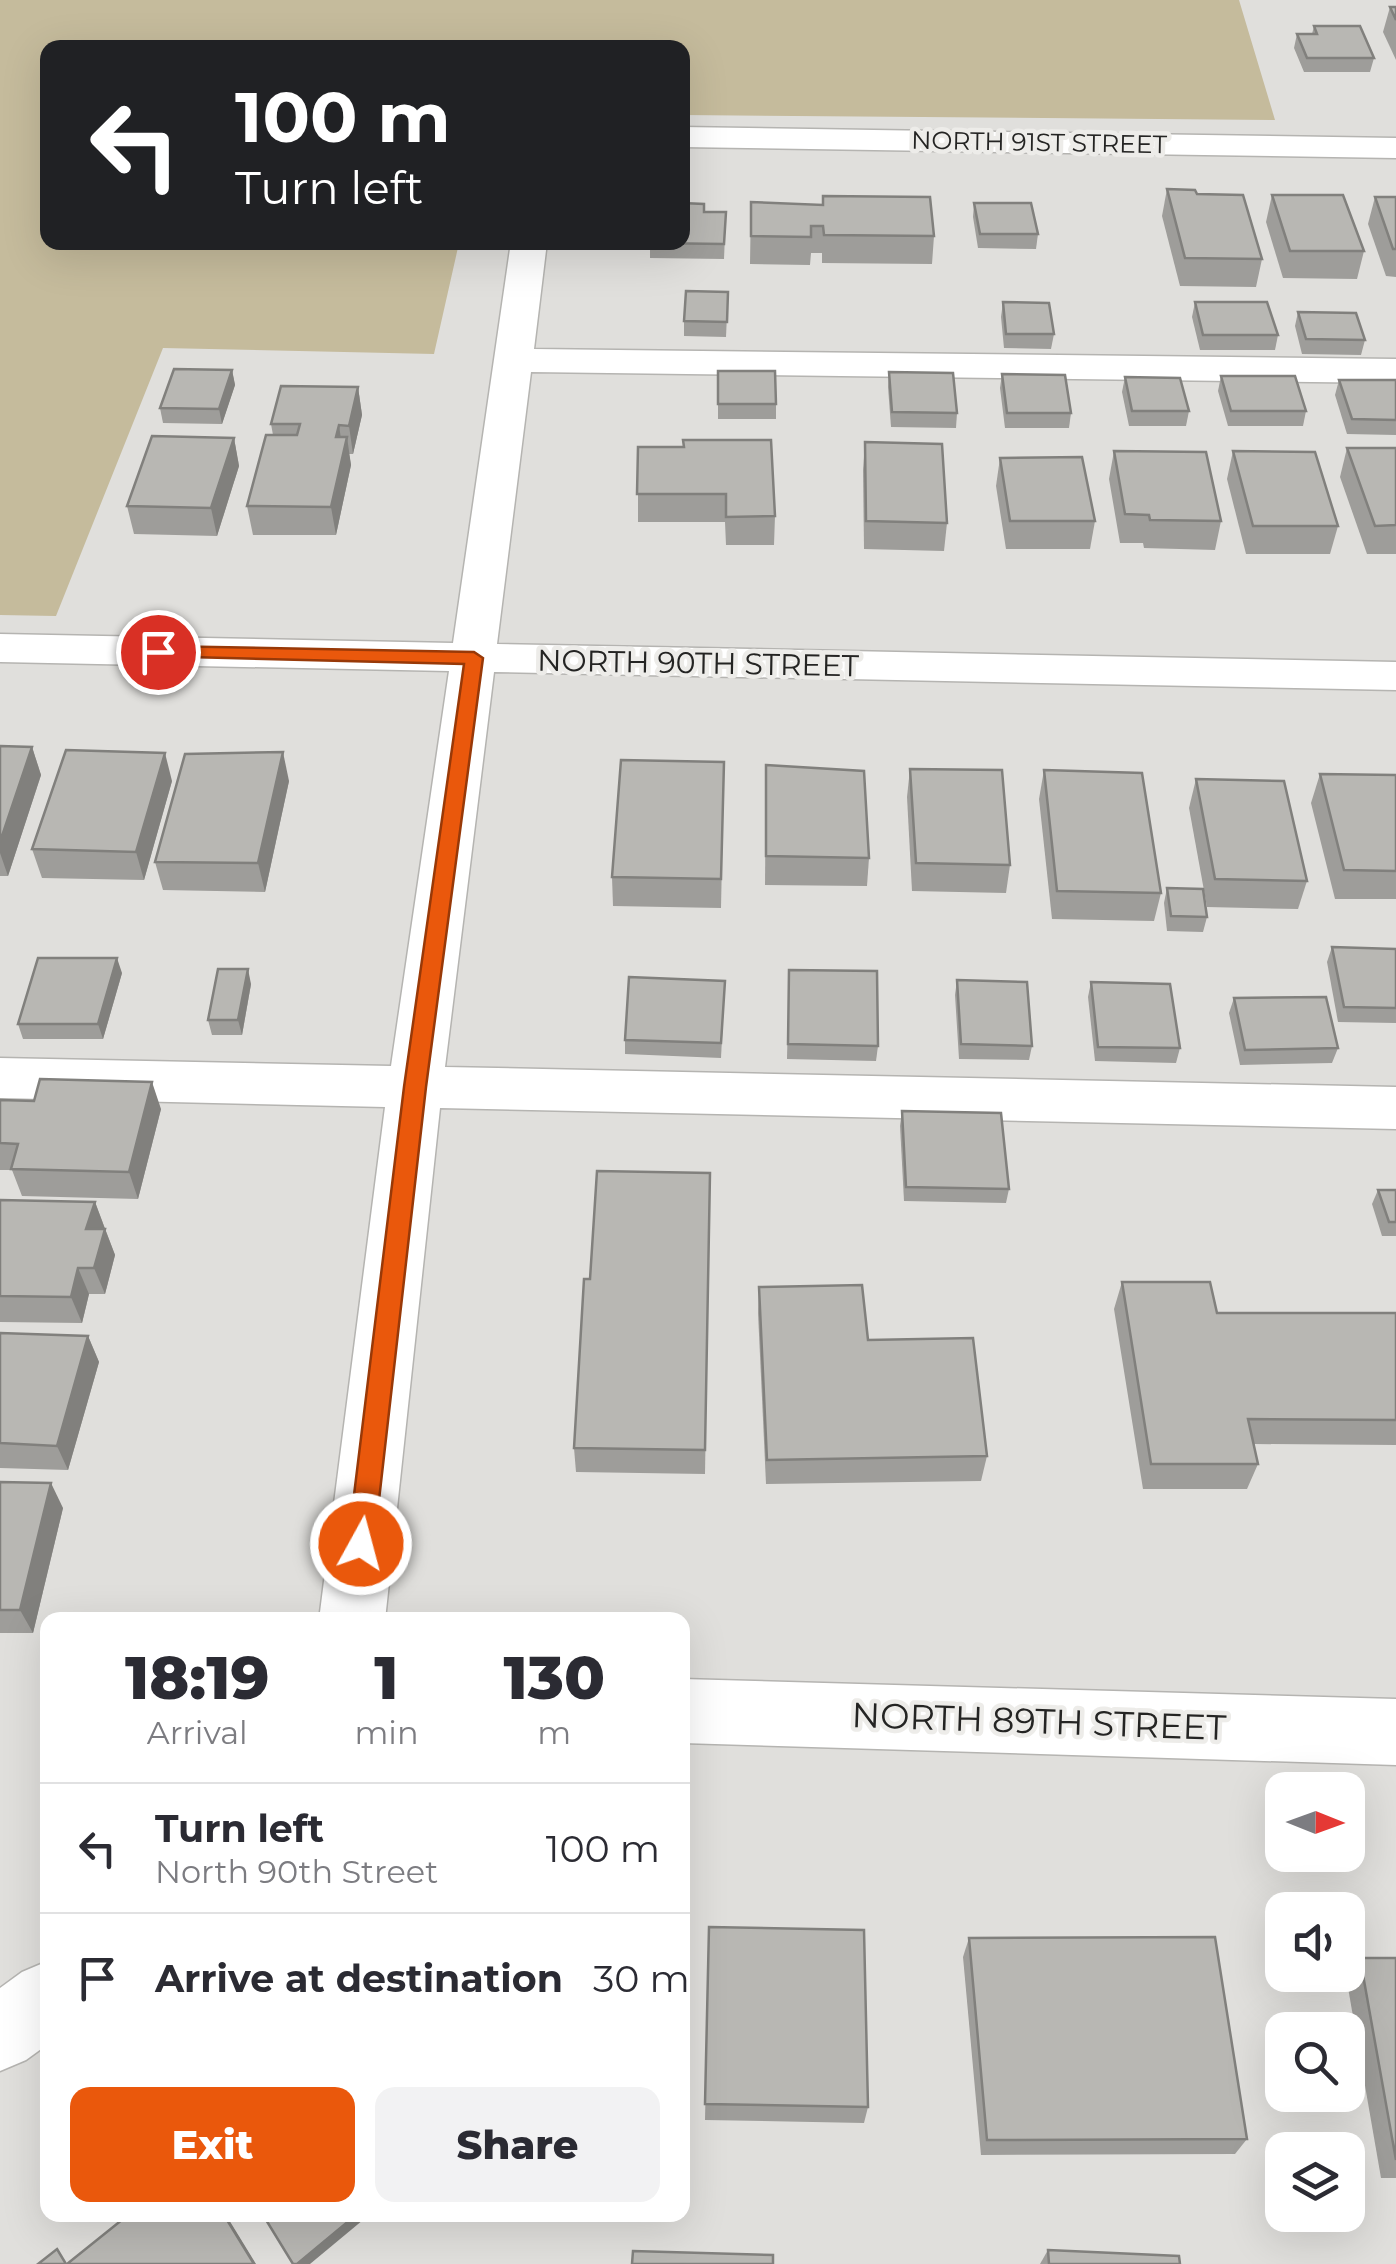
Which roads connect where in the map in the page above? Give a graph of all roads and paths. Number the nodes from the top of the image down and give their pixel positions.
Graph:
1 (690, 137) edge
2 (1396, 148) edge
3 (528, 250) edge
4 (513, 360) junction
5 (1396, 371) edge
6 (0, 648) edge
7 (474, 658) junction
8 (1396, 676) edge
9 (0, 1078) edge
10 (415, 1087) junction
11 (1396, 1108) edge
12 (353, 1612) edge
13 (690, 1710) edge
14 (1396, 1732) edge
15 (40, 2004) edge
16 (0, 2034) edge

1 - 2 street, NORTH 91ST STREET
3 - 4 street
4 - 5 street
4 - 7 street
6 - 7 street, NORTH 90TH STREET
7 - 8 street, NORTH 90TH STREET
7 - 10 street
9 - 10 street
10 - 11 street
10 - 12 street
13 - 14 street, NORTH 89TH STREET
15 - 16 street

